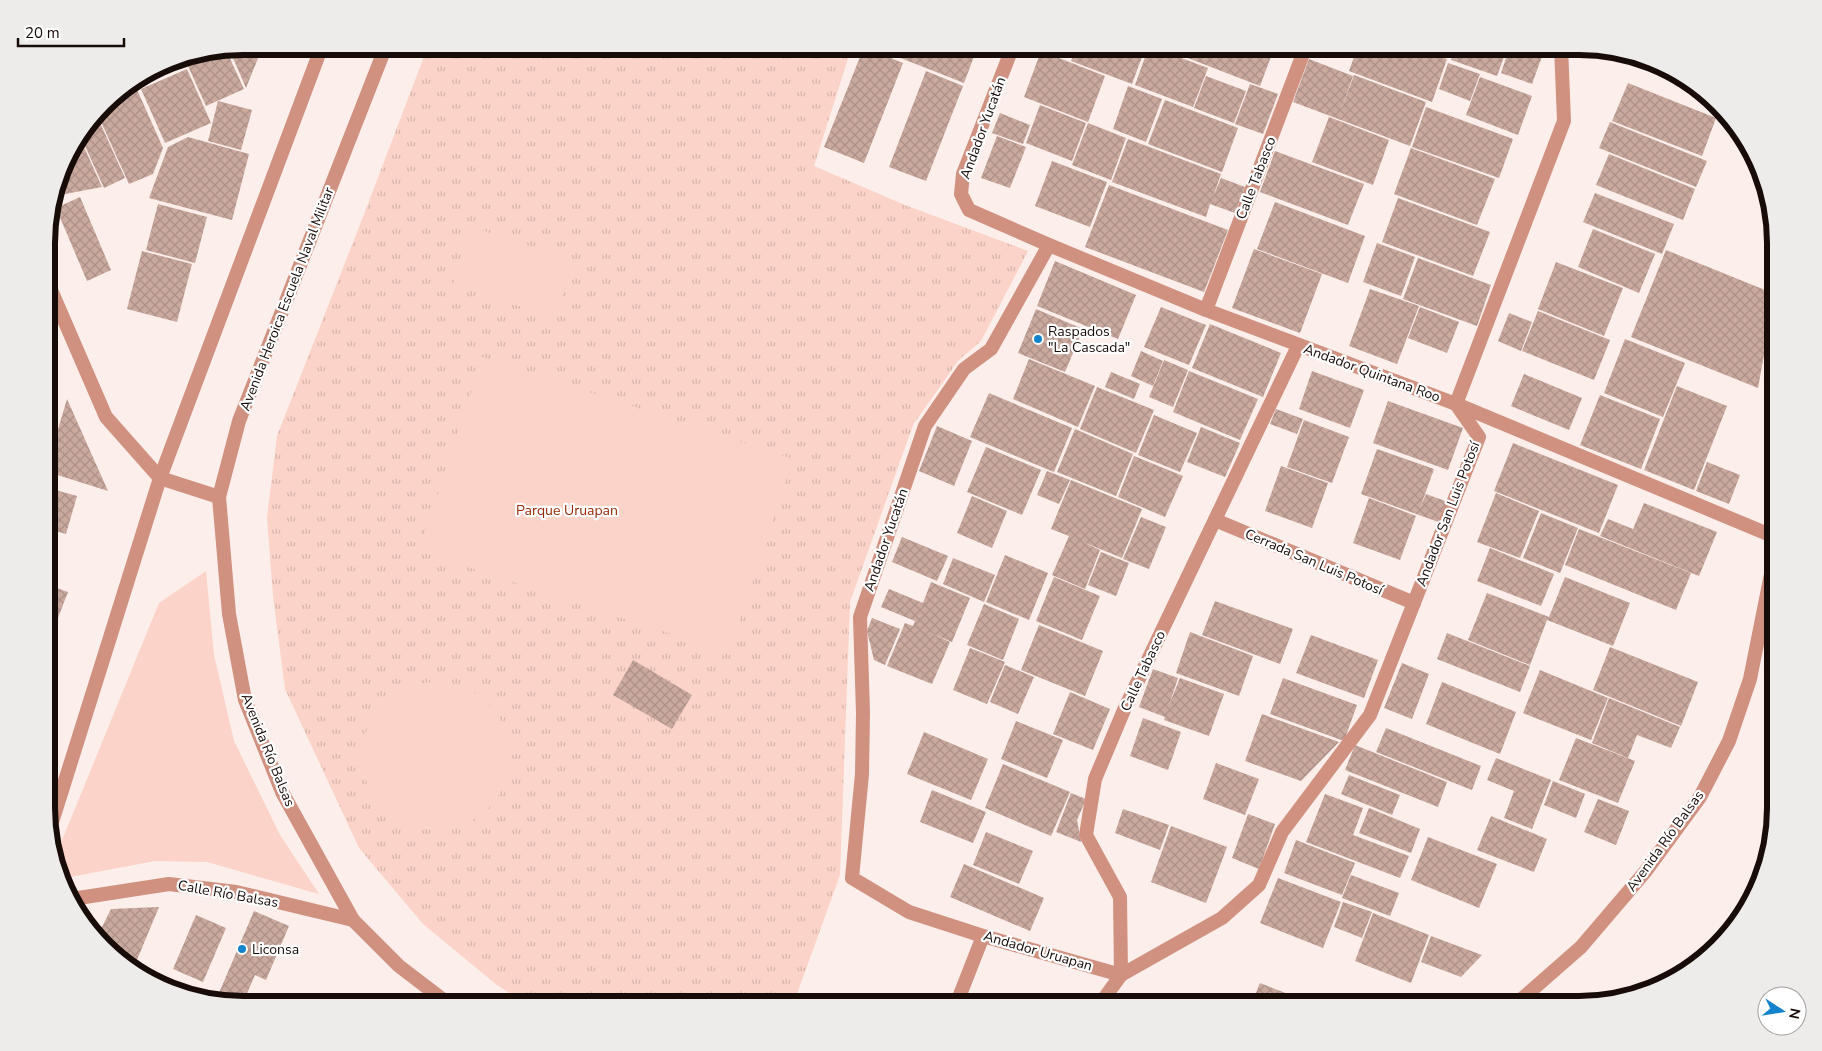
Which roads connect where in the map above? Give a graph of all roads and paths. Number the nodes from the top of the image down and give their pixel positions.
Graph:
1 (319, 55) edge
2 (382, 55) edge
3 (1009, 55) edge
4 (1303, 55) edge
5 (1561, 55) edge
6 (969, 210) joint
7 (1049, 245) junction
8 (55, 299) edge
9 (1206, 310) junction
10 (1298, 346) junction
11 (1456, 404) junction
12 (160, 478) junction
13 (219, 497) junction
14 (1215, 520) junction
15 (1767, 534) edge
16 (1767, 594) edge
17 (1414, 603) junction
18 (55, 813) edge
19 (852, 878) joint
20 (78, 898) edge
21 (353, 920) junction
22 (984, 936) junction
23 (1121, 975) junction
24 (438, 996) edge
25 (959, 996) edge
26 (1106, 996) edge
27 (1525, 996) edge

1 - 12 street
2 - 13 street, Avenida Heroica Escuela Naval Militar
3 - 6 street, Andador Yucatán
4 - 9 street, Calle Tabasco
5 - 11 street
6 - 7 street, Andador Quintana Roo
7 - 9 street, Andador Quintana Roo
7 - 19 street, Andador Yucatán
8 - 12 street
9 - 10 street, Andador Quintana Roo
10 - 11 street, Andador Quintana Roo
10 - 14 street, Calle Tabasco
11 - 15 street, Andador Quintana Roo
11 - 17 street, Andador San Luis Potosí
12 - 13 street
12 - 18 street
13 - 21 street, Avenida Río Balsas
14 - 17 street, Cerrada San Luis Potosí
14 - 23 street, Calle Tabasco
16 - 27 street, Avenida Río Balsas
17 - 23 street, Andador San Luis Potosí
19 - 22 street, Andador Uruapan
20 - 21 street, Calle Río Balsas
21 - 24 street, Avenida Río Balsas
22 - 23 street, Andador Uruapan
22 - 25 street
23 - 26 street

